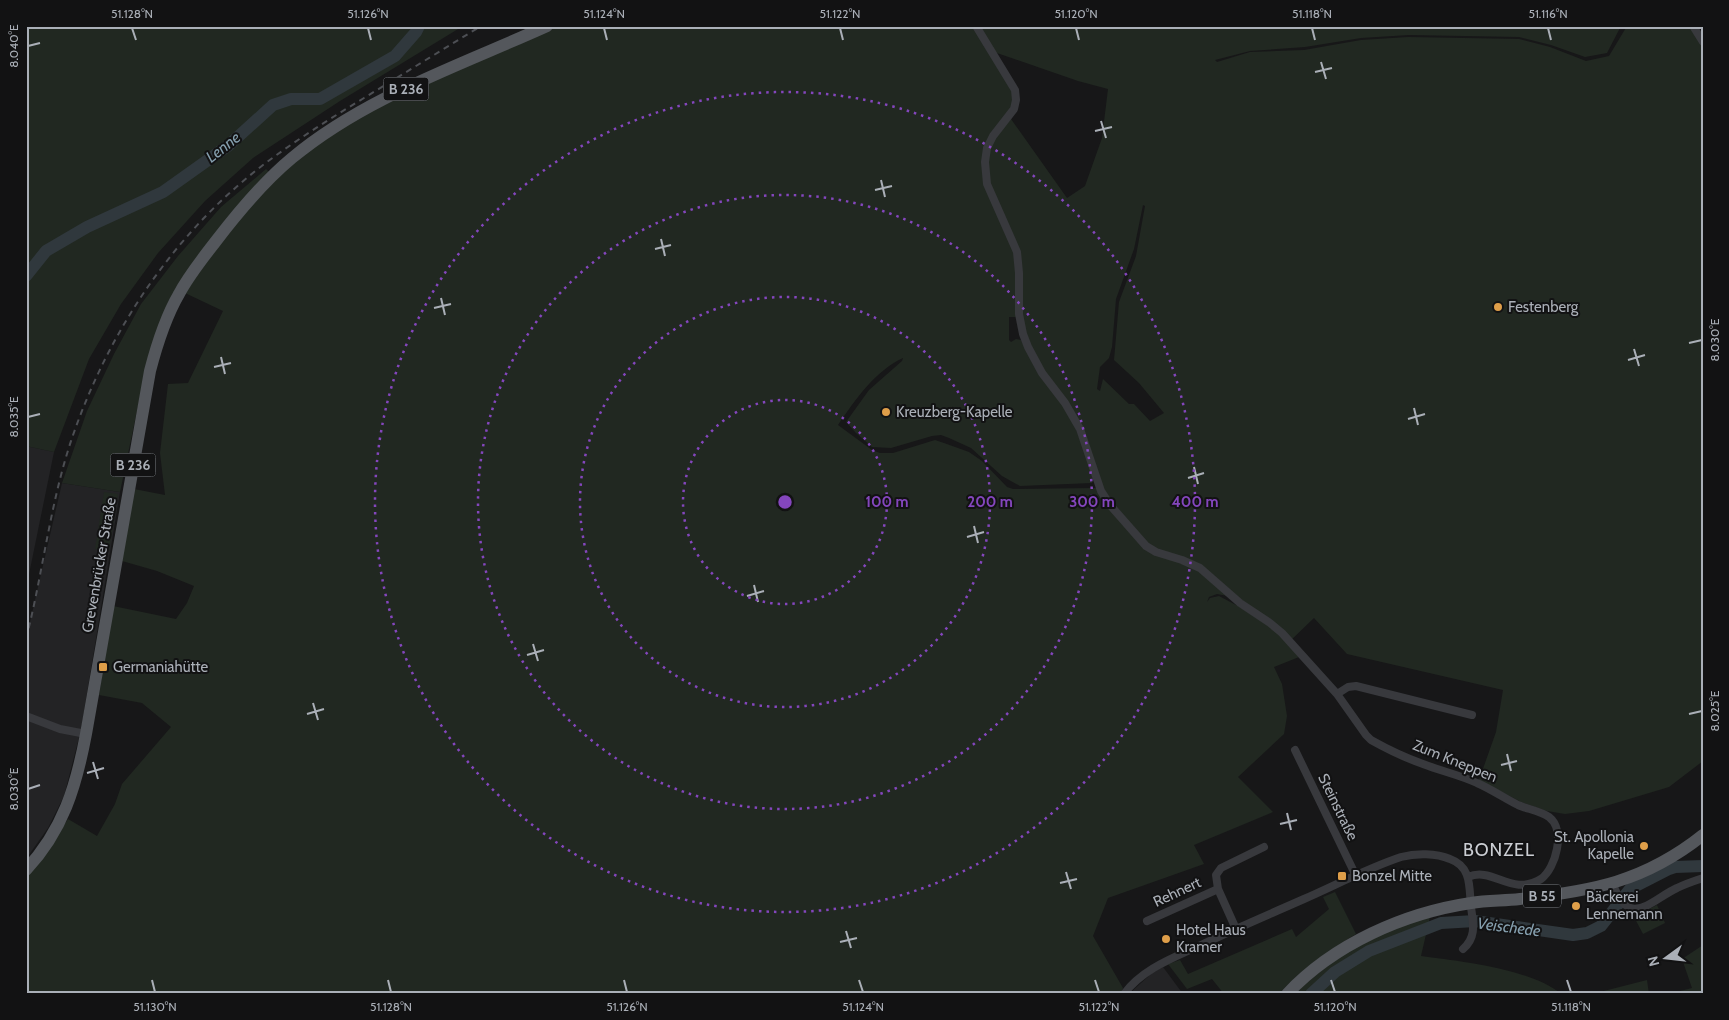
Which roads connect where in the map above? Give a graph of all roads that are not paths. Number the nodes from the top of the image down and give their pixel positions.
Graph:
1 (547, 26) edge
2 (976, 26) edge
3 (1693, 26) edge
4 (1703, 42) edge
5 (1337, 694) junction
6 (1472, 715) dead end
7 (26, 716) edge
8 (86, 734) junction
9 (1295, 750) dead end
10 (1703, 836) edge
11 (1264, 846) dead end
12 (26, 870) edge
13 (1356, 876) junction
14 (1468, 877) junction
15 (1703, 878) edge
16 (1218, 888) junction
17 (1615, 889) junction
18 (1471, 903) junction
19 (1148, 921) dead end
20 (1236, 928) junction
21 (1463, 948) dead end
22 (1124, 994) edge
23 (1287, 994) edge

1 - 8 main road, Grevenbrücker Straße / B 236
2 - 5 street, Zum Kneppen
3 - 4 street
5 - 6 street
5 - 14 street, Zum Kneppen
7 - 8 street
8 - 12 main road, Grevenbrücker Straße / B 236
9 - 13 street, Steinstraße
10 - 17 main road, B 55
11 - 16 street
13 - 14 street
13 - 20 street
14 - 18 street
15 - 17 street
16 - 19 street, Rehnert
16 - 20 street
17 - 18 main road, B 55
18 - 21 street
18 - 23 main road, B 55
20 - 22 street

